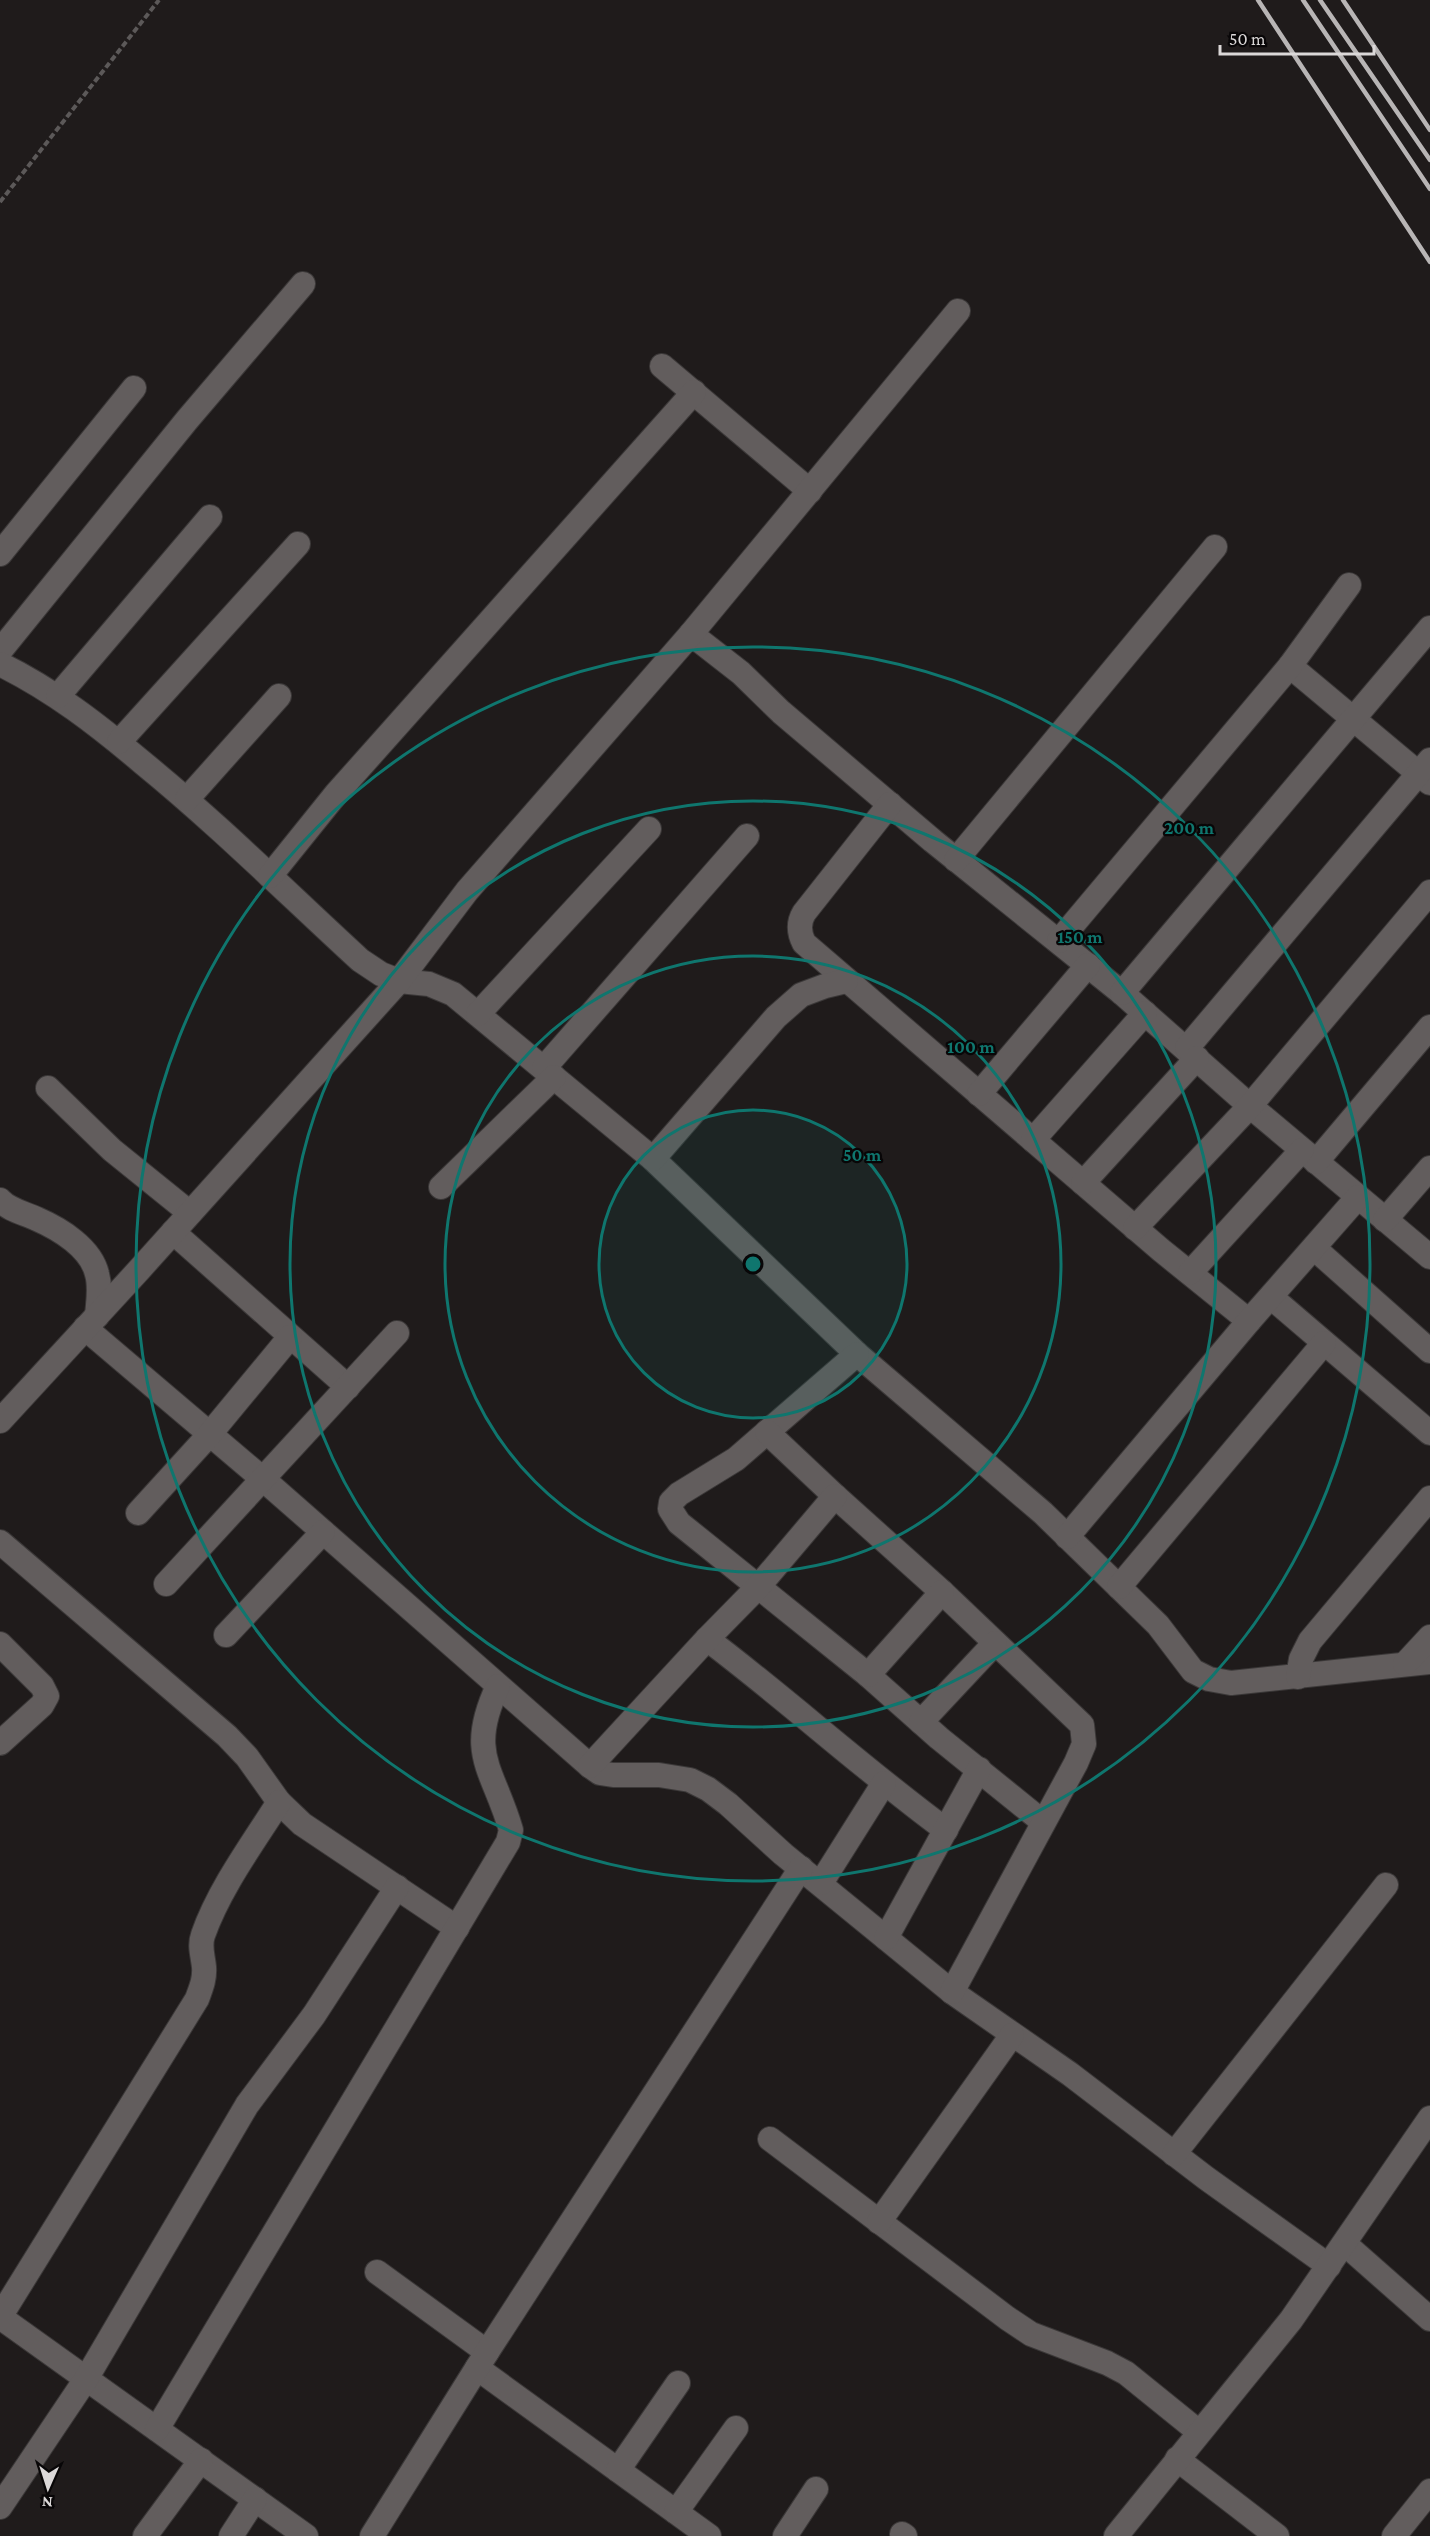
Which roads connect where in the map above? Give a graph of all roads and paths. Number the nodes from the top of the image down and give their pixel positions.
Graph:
1 (159, 0) edge
2 (0, 202) edge
3 (303, 284) dead end
4 (958, 310) dead end
5 (662, 366) dead end
6 (134, 388) dead end
7 (694, 392) junction
8 (810, 491) junction
9 (210, 517) dead end
10 (298, 544) dead end
11 (1215, 547) dead end
12 (0, 554) edge
13 (1349, 585) dead end
14 (1430, 628) edge
15 (691, 634) junction
16 (0, 651) edge
17 (0, 664) edge
18 (1290, 666) junction
19 (58, 696) junction
20 (279, 696) dead end
21 (1354, 719) junction
22 (119, 742) junction
23 (1426, 772) edge
24 (187, 799) junction
25 (890, 804) junction
26 (649, 829) dead end
27 (747, 836) dead end
28 (956, 860) junction
29 (270, 876) junction
30 (1430, 892) edge
31 (1059, 941) junction
32 (1088, 965) junction
33 (399, 981) junction
34 (846, 981) junction
35 (1122, 993) junction
36 (1145, 1013) junction
37 (478, 1014) junction
38 (1430, 1027) edge
39 (1192, 1053) junction
40 (549, 1073) junction
41 (48, 1088) dead end
42 (979, 1094) junction
43 (1250, 1106) junction
44 (1033, 1140) junction
45 (1309, 1156) junction
46 (653, 1159) junction
47 (1430, 1168) edge
48 (1083, 1183) junction
49 (441, 1187) dead end
50 (1358, 1197) junction
51 (0, 1200) edge
52 (190, 1213) junction
53 (1386, 1220) junction
54 (1135, 1228) junction
55 (173, 1232) junction
56 (1314, 1248) junction
57 (1430, 1257) edge
58 (1190, 1273) junction
59 (1271, 1297) junction
60 (1249, 1321) junction
61 (91, 1322) junction
62 (397, 1333) dead end
63 (290, 1337) junction
64 (1324, 1343) junction
65 (1430, 1351) edge
66 (856, 1354) junction
67 (348, 1387) junction
68 (0, 1421) edge
69 (767, 1432) junction
70 (1430, 1433) edge
71 (209, 1435) junction
72 (264, 1480) junction
73 (835, 1496) junction
74 (1430, 1498) edge
75 (138, 1513) dead end
76 (323, 1532) junction
77 (1067, 1537) junction
78 (0, 1542) edge
79 (166, 1584) dead end
80 (758, 1587) junction
81 (1119, 1587) junction
82 (942, 1592) junction
83 (226, 1635) dead end
84 (1430, 1637) edge
85 (706, 1639) junction
86 (995, 1643) junction
87 (0, 1644) edge
88 (1430, 1662) edge
89 (1404, 1664) junction
90 (868, 1676) junction
91 (1298, 1677) junction
92 (498, 1686) junction
93 (921, 1722) junction
94 (0, 1743) edge
95 (590, 1766) junction
96 (979, 1769) junction
97 (884, 1783) junction
98 (279, 1802) junction
99 (1043, 1822) junction
100 (945, 1830) junction
101 (801, 1868) junction
102 (821, 1883) junction
103 (1386, 1885) dead end
104 (397, 1887) junction
105 (456, 1928) junction
106 (886, 1938) junction
107 (951, 1992) junction
108 (1012, 2035) junction
109 (1430, 2118) edge
110 (770, 2139) dead end
111 (1174, 2154) junction
112 (879, 2222) junction
113 (1345, 2244) junction
114 (1329, 2266) junction
115 (377, 2272) dead end
116 (1430, 2319) edge
117 (482, 2360) junction
118 (86, 2379) junction
119 (678, 2383) dead end
120 (736, 2428) dead end
121 (157, 2429) junction
122 (1199, 2432) junction
123 (1177, 2459) junction
124 (201, 2460) junction
125 (618, 2470) junction
126 (816, 2489) dead end
127 (1430, 2491) edge
128 (255, 2499) junction
129 (0, 2507) edge
130 (676, 2512) junction
131 (145, 2536) edge
132 (231, 2536) edge
133 (306, 2536) edge
134 (372, 2536) edge
135 (709, 2536) edge
136 (785, 2536) edge
137 (1116, 2536) edge
138 (1277, 2536) edge
139 (1394, 2536) edge

1 - 2 path
3 - 16 street
4 - 8 street
5 - 7 street
6 - 12 street
7 - 8 street
7 - 29 street
8 - 15 street
9 - 19 street
10 - 22 street
11 - 28 street
13 - 18 street
14 - 21 street
15 - 25 street
15 - 33 street
17 - 19 street
18 - 21 street
18 - 31 street
19 - 22 street
20 - 24 street
21 - 23 street
21 - 35 street
22 - 24 street
23 - 39 street
24 - 29 street
25 - 28 street
25 - 34 street
26 - 37 street
27 - 40 street
28 - 31 street
29 - 33 street
30 - 43 street
31 - 32 street
32 - 35 street
32 - 42 street
33 - 37 street
33 - 52 street
34 - 42 street
34 - 46 street
35 - 36 street
36 - 39 street
36 - 44 street
37 - 40 street
38 - 45 street
39 - 43 street
39 - 48 street
40 - 46 street
40 - 49 street
41 - 52 street
42 - 44 street
43 - 45 street
43 - 54 street
44 - 48 street
45 - 50 street
45 - 58 street
46 - 66 street
47 - 53 street
48 - 54 street
50 - 53 street
50 - 56 street
51 - 61 street
52 - 55 street
53 - 57 street
54 - 58 street
55 - 61 street
55 - 63 street
56 - 59 street
56 - 65 street
58 - 60 street
59 - 60 street
59 - 64 street
60 - 77 street
61 - 68 street
61 - 71 street
62 - 67 street
63 - 67 street
63 - 71 street
64 - 70 street
64 - 81 street
66 - 69 street
66 - 77 street
67 - 72 street
69 - 73 street
69 - 80 street
71 - 72 street
71 - 75 street
72 - 76 street
72 - 79 street
73 - 80 street
73 - 82 street
74 - 91 street
76 - 83 street
76 - 92 street
77 - 81 street
78 - 98 street
80 - 85 street
80 - 90 street
81 - 91 street
82 - 86 street
82 - 90 street
84 - 89 street
85 - 95 street
85 - 97 street
86 - 93 street
86 - 99 street
87 - 94 street
88 - 89 street
89 - 91 street
90 - 93 street
92 - 95 street
92 - 105 street
93 - 96 street
95 - 101 street
96 - 99 street
96 - 100 street
97 - 100 street
97 - 102 street
98 - 104 street
98 - 118 street
99 - 107 street
100 - 106 street
101 - 102 street
101 - 117 street
102 - 106 street
103 - 111 street
104 - 105 street
104 - 118 street
105 - 121 street
106 - 107 street
107 - 108 street
108 - 111 street
108 - 112 street
109 - 113 street
110 - 112 street
111 - 114 street
112 - 122 street
113 - 114 street
113 - 116 street
114 - 122 street
115 - 117 street
117 - 125 street
117 - 134 street
118 - 121 street
118 - 129 street
119 - 125 street
120 - 130 street
121 - 124 street
122 - 123 street
123 - 137 street
123 - 138 street
124 - 128 street
124 - 131 street
125 - 130 street
126 - 136 street
127 - 139 street
128 - 132 street
128 - 133 street
130 - 135 street

